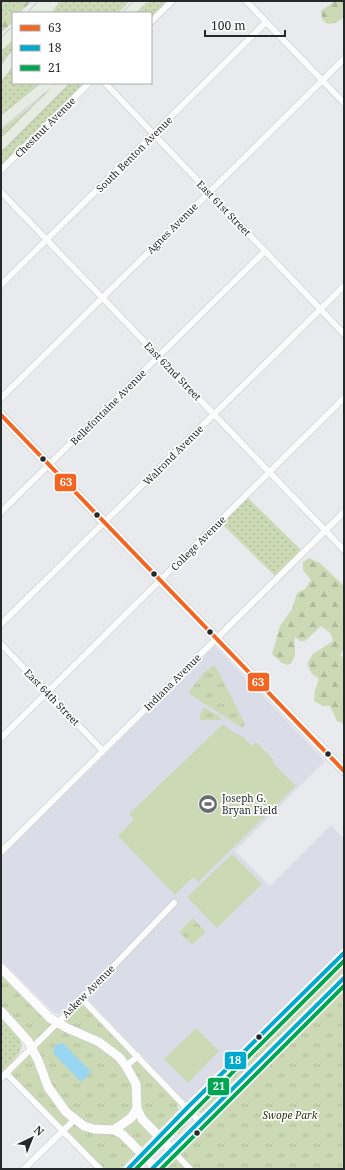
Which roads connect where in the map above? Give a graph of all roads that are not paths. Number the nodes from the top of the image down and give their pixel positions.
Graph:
1 (46, 1) edge
2 (54, 1) edge
3 (141, 1) edge
4 (172, 1) edge
5 (246, 1) edge
6 (35, 12) edge
7 (46, 12) edge
8 (130, 12) edge
9 (152, 21) edge
10 (266, 22) junction
11 (12, 34) edge
12 (1, 45) edge
13 (12, 58) edge
14 (344, 59) edge
15 (1, 74) edge
16 (322, 80) junction
17 (48, 84) edge
18 (62, 84) edge
19 (88, 84) edge
20 (106, 84) edge
21 (344, 103) edge
22 (1, 122) edge
23 (153, 134) junction
24 (1, 145) edge
25 (1, 170) edge
26 (1, 192) edge
27 (208, 192) junction
28 (47, 240) junction
29 (265, 251) junction
30 (1, 285) edge
31 (344, 286) edge
32 (103, 297) junction
33 (320, 309) junction
34 (344, 334) edge
35 (159, 356) junction
36 (1, 398) edge
37 (344, 398) edge
38 (214, 414) junction
39 (1, 415) edge
40 (49, 465) junction
41 (270, 472) junction
42 (1, 512) edge
43 (344, 512) edge
44 (104, 523) junction
45 (326, 531) junction
46 (344, 550) edge
47 (160, 581) junction
48 (1, 624) edge
49 (216, 639) junction
50 (1, 644) edge
51 (47, 692) junction
52 (1, 738) edge
53 (103, 751) junction
54 (336, 764) junction
55 (344, 770) edge
56 (344, 776) edge
57 (1, 852) edge
58 (174, 903) dead end
59 (344, 953) edge
60 (1, 968) edge
61 (344, 978) edge
62 (82, 999) junction
63 (1, 1011) edge
64 (57, 1023) junction
65 (32, 1048) junction
66 (138, 1056) junction
67 (126, 1066) junction
68 (6, 1073) junction
69 (1, 1078) edge
70 (137, 1108) junction
71 (187, 1108) junction
72 (74, 1120) junction
73 (200, 1122) junction
74 (114, 1130) junction
75 (62, 1132) junction
76 (160, 1138) junction
77 (172, 1150) junction
78 (142, 1154) junction
79 (154, 1168) edge
80 (24, 1169) edge
81 (100, 1169) edge
82 (128, 1169) edge
83 (190, 1169) edge

1 - 6 highway
2 - 7 highway
3 - 8 highway
4 - 9 street
5 - 10 street
10 - 16 street
10 - 23 street, South Benton Avenue
11 - 12 highway
13 - 15 highway
14 - 16 street, Agnes Avenue
16 - 21 street
16 - 27 street, Agnes Avenue
17 - 22 highway
18 - 24 highway
19 - 25 street, Chestnut Avenue
20 - 23 street, East 61st Street
23 - 27 street, East 61st Street
23 - 28 street, South Benton Avenue
26 - 28 street, East 62nd Street
27 - 29 street, East 61st Street
27 - 32 street, Agnes Avenue
28 - 30 street, South Benton Avenue
28 - 32 street, East 62nd Street
29 - 33 street, East 61st Street
29 - 35 street, Bellefontaine Avenue
31 - 33 street, Walrond Avenue
32 - 35 street, East 62nd Street
32 - 36 street, Agnes Avenue
33 - 34 street, East 61st Street
33 - 38 street, Walrond Avenue
35 - 38 street, East 62nd Street
35 - 40 street, Bellefontaine Avenue
37 - 41 street, College Avenue
38 - 41 street, East 62nd Street
38 - 44 street, Walrond Avenue
39 - 40 main road
40 - 42 street, Bellefontaine Avenue
40 - 44 main road
41 - 45 street, East 62nd Street
41 - 47 street, College Avenue
43 - 45 street, Indiana Avenue
44 - 47 main road
44 - 48 street, Walrond Avenue
45 - 46 street, East 62nd Street
45 - 49 street, Indiana Avenue
47 - 49 main road
47 - 51 street, College Avenue
49 - 53 street, Indiana Avenue
49 - 54 main road
50 - 51 street, East 64th Street
51 - 52 street, College Avenue
51 - 53 street, East 64th Street
53 - 57 street, Indiana Avenue
54 - 55 main road
54 - 56 main road
58 - 62 street, Askew Avenue
59 - 71 main road
60 - 64 main road
61 - 73 main road
62 - 64 street, Askew Avenue
62 - 66 street
63 - 65 main road
64 - 65 street, Askew Avenue
64 - 67 main road
65 - 68 street, Askew Avenue
65 - 72 main road
66 - 67 street
66 - 71 street
67 - 70 main road
68 - 69 street, Askew Avenue
68 - 75 street
70 - 74 main road
70 - 76 main road
71 - 73 street
71 - 76 main road
72 - 74 main road
72 - 75 street
73 - 77 main road
74 - 78 main road
75 - 80 street
75 - 81 street
76 - 77 main road
76 - 78 main road
77 - 79 main road
77 - 83 street
78 - 79 main road
78 - 82 main road

